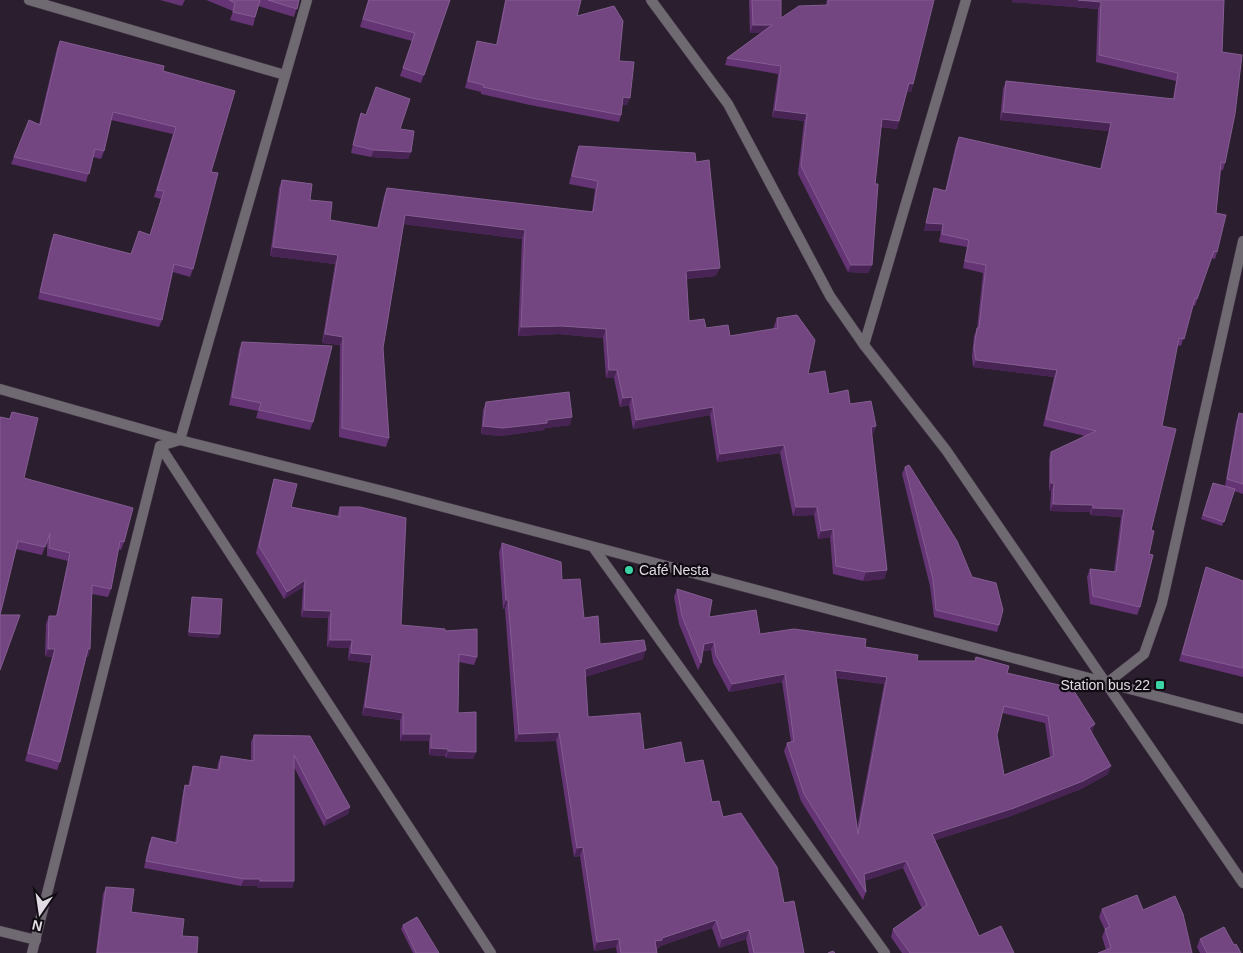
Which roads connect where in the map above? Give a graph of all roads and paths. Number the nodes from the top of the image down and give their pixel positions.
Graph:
1 (29, 0) edge
2 (307, 0) edge
3 (651, 0) edge
4 (966, 0) edge
5 (285, 75) junction
6 (1243, 241) edge
7 (864, 345) junction
8 (0, 389) edge
9 (180, 440) junction
10 (160, 446) junction
11 (594, 547) junction
12 (1107, 683) junction
13 (1243, 719) edge
14 (1243, 883) edge
15 (0, 931) edge
16 (36, 940) junction
17 (32, 953) edge
18 (491, 953) edge
19 (885, 953) edge

1 - 5 street
2 - 5 street
3 - 7 street
4 - 7 street
5 - 9 street
6 - 12 street
7 - 12 street
8 - 9 street
9 - 10 street
9 - 11 street
10 - 16 street
10 - 18 street
11 - 12 street
11 - 19 street
12 - 13 street
12 - 14 street
15 - 16 street
16 - 17 street

